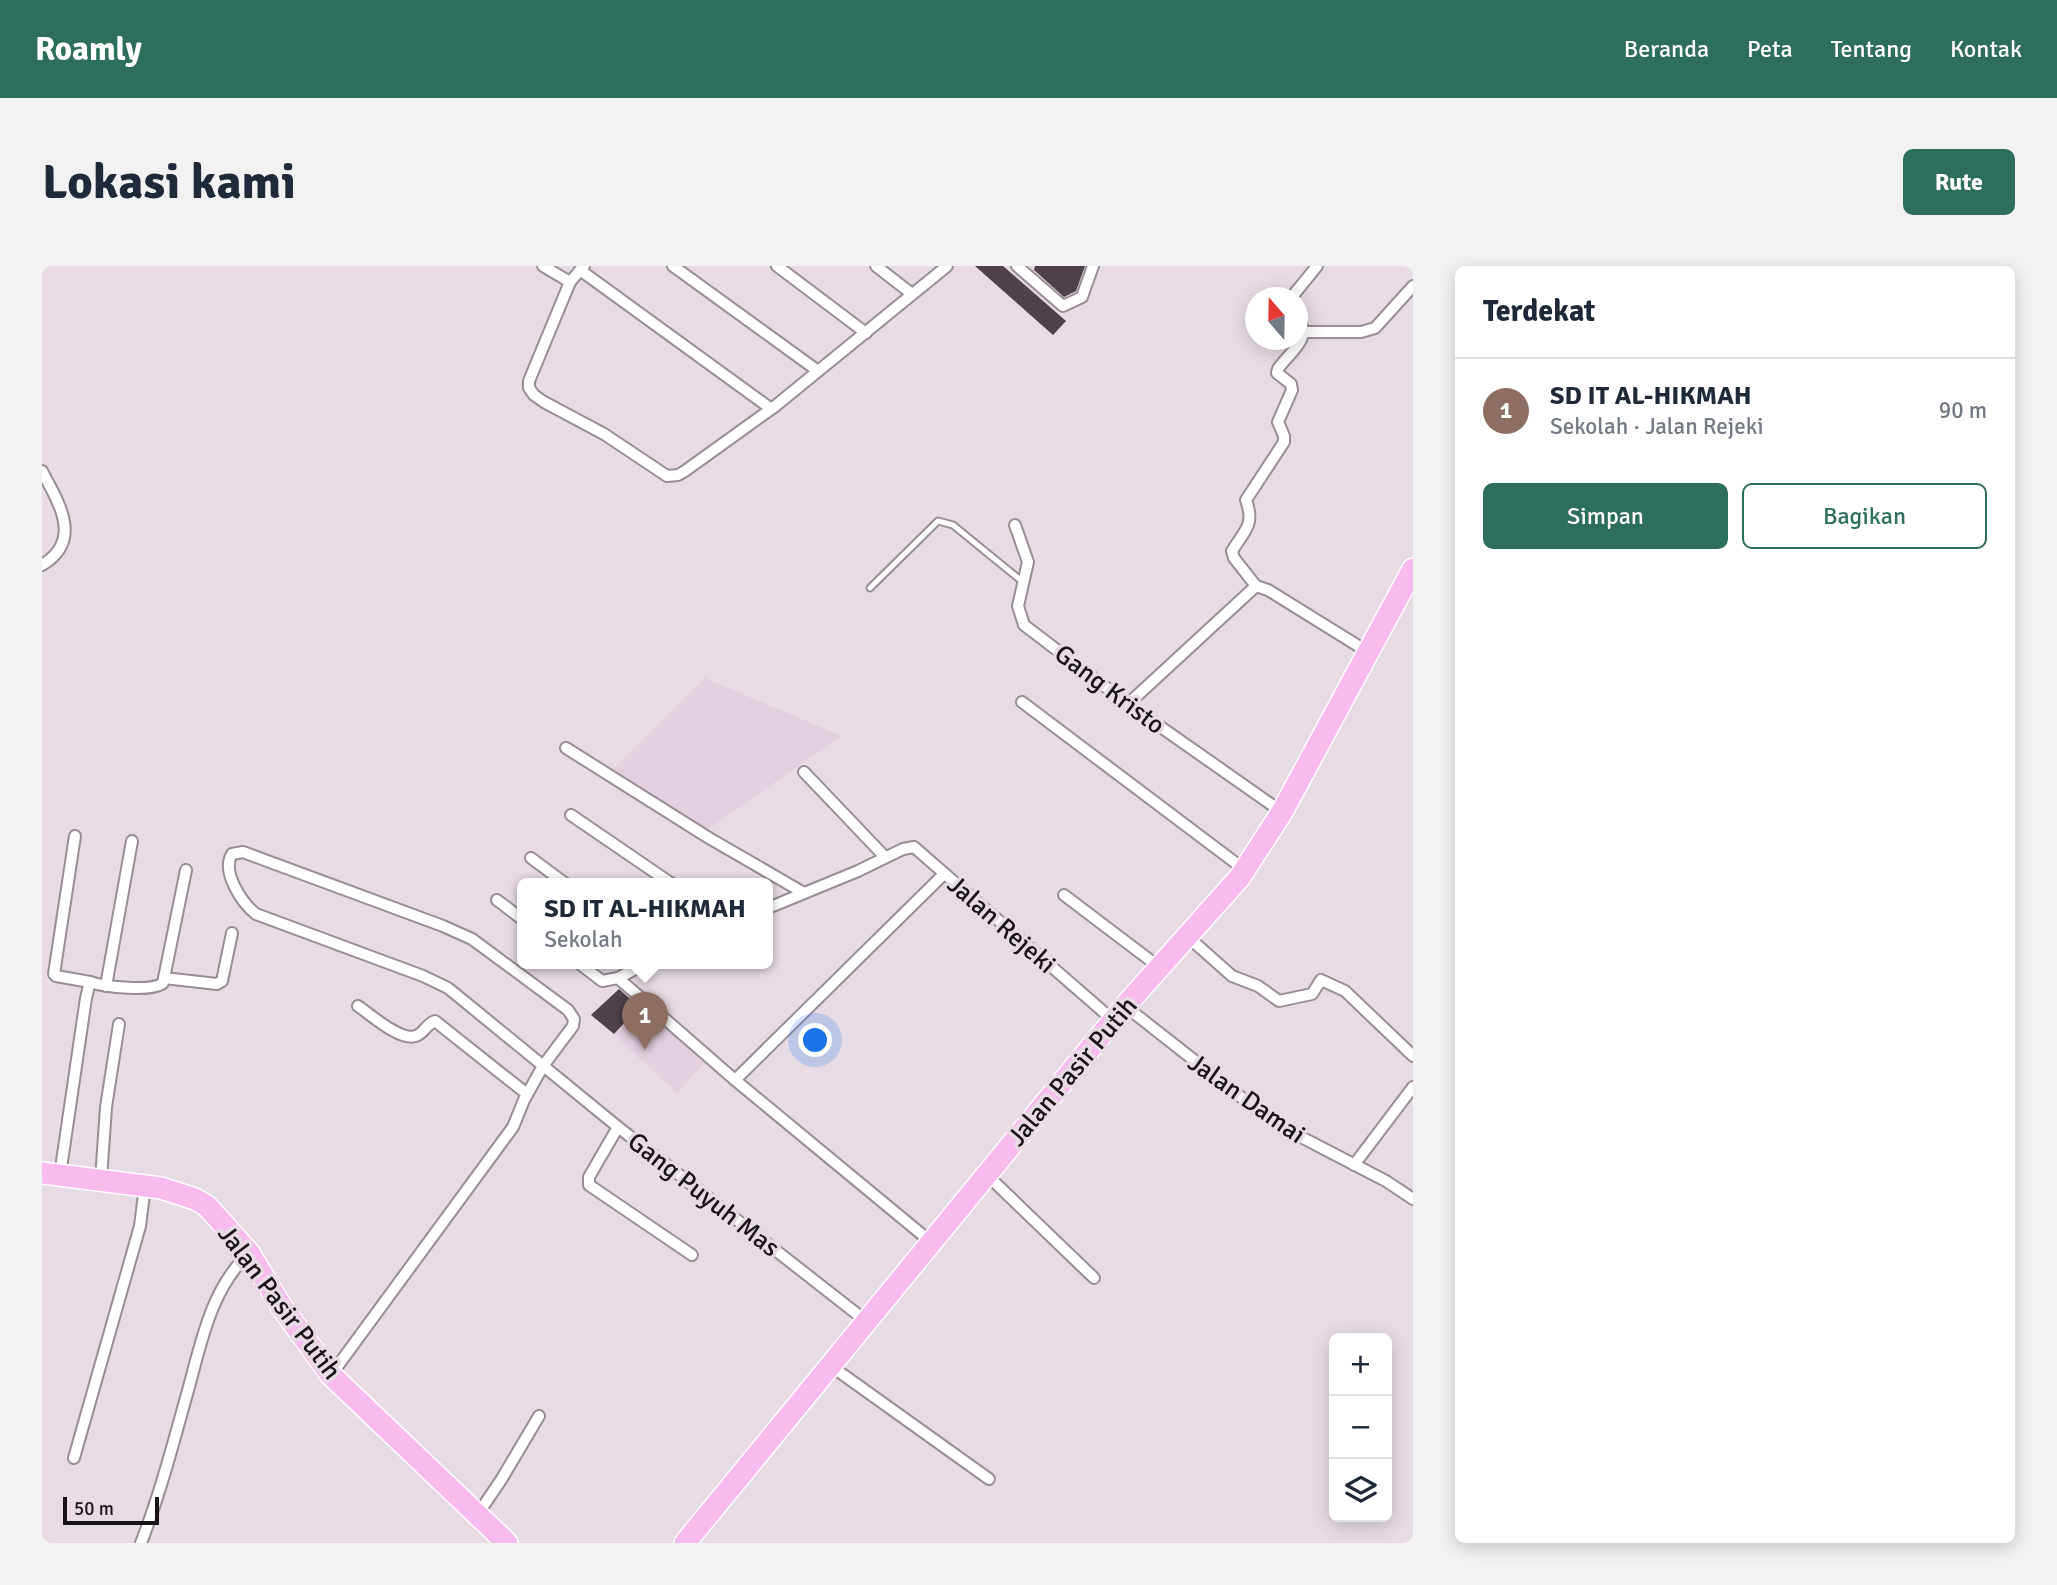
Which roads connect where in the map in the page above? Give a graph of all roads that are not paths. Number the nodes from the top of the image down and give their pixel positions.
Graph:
1 (543, 266) edge
2 (673, 266) edge
3 (777, 266) edge
4 (876, 266) edge
5 (947, 266) edge
6 (1017, 266) edge
7 (1093, 266) edge
8 (1317, 266) edge
9 (582, 268) edge
10 (1029, 271) edge
11 (570, 282) junction
12 (1413, 286) edge
13 (1300, 287) edge
14 (912, 294) junction
15 (1308, 331) edge
16 (866, 332) junction
17 (1294, 350) edge
18 (818, 371) junction
19 (774, 407) junction
20 (42, 471) edge
21 (1015, 525) dead end
22 (42, 565) edge
23 (1413, 569) edge
24 (1023, 582) junction
25 (1256, 586) junction
26 (870, 588) dead end
27 (1368, 652) junction
28 (1022, 702) dead end
29 (1128, 704) junction
30 (566, 748) dead end
31 (804, 772) dead end
32 (1282, 812) junction
33 (572, 815) dead end
34 (75, 836) dead end
35 (132, 841) dead end
36 (885, 857) junction
37 (531, 858) dead end
38 (186, 870) dead end
39 (1245, 870) junction
40 (944, 874) junction
41 (558, 878) edge
42 (663, 878) edge
43 (804, 893) junction
44 (1064, 895) dead end
45 (497, 900) dead end
46 (773, 906) edge
47 (517, 915) edge
48 (232, 933) dead end
49 (1187, 936) junction
50 (1159, 967) junction
51 (586, 969) edge
52 (635, 969) edge
53 (164, 978) junction
54 (618, 978) junction
55 (90, 982) junction
56 (106, 986) junction
57 (359, 1006) dead end
58 (1120, 1014) junction
59 (119, 1024) dead end
60 (1413, 1056) edge
61 (542, 1066) junction
62 (734, 1080) junction
63 (1413, 1087) edge
64 (527, 1094) junction
65 (618, 1127) junction
66 (1354, 1165) junction
67 (51, 1174) edge
68 (986, 1174) junction
69 (101, 1179) junction
70 (145, 1186) junction
71 (1413, 1199) edge
72 (931, 1242) junction
73 (249, 1253) junction
74 (692, 1255) dead end
75 (1094, 1278) dead end
76 (866, 1321) junction
77 (831, 1366) junction
78 (331, 1375) junction
79 (539, 1416) dead end
80 (74, 1458) dead end
81 (989, 1479) dead end
82 (478, 1514) junction
83 (141, 1543) edge
84 (507, 1543) edge
85 (685, 1543) edge

1 - 11 street
2 - 18 street
3 - 16 street
4 - 14 street
5 - 14 street
6 - 10 street
7 - 10 street
8 - 13 street
9 - 11 street
9 - 19 street
11 - 19 street
12 - 15 street
14 - 16 street
16 - 18 street
17 - 25 street
18 - 19 street
20 - 22 street
21 - 24 street, Gang Kristo
23 - 27 highway, Jalan Pasir Putih
24 - 26 lane
24 - 29 street, Gang Kristo
25 - 27 street
25 - 29 street
27 - 32 highway, Jalan Pasir Putih
28 - 39 street
29 - 32 street, Gang Kristo
30 - 43 street
31 - 36 street
32 - 39 highway, Jalan Pasir Putih
33 - 42 street
34 - 55 street
35 - 56 street
36 - 40 street, Jalan Rejeki
36 - 43 street, Jalan Rejeki
37 - 41 street
38 - 53 street
39 - 49 highway, Jalan Pasir Putih
40 - 58 street, Jalan Rejeki
40 - 62 street
43 - 46 street, Jalan Rejeki
44 - 50 street
45 - 47 street
48 - 53 street
49 - 50 highway, Jalan Pasir Putih
49 - 60 street
50 - 58 highway, Jalan Pasir Putih
51 - 54 street
52 - 54 street
53 - 56 street
54 - 62 street
55 - 56 street
55 - 67 street
57 - 64 street
58 - 66 street, Jalan Damai
58 - 68 highway, Jalan Pasir Putih
59 - 69 street
61 - 61 street, Gang Puyuh Mas
61 - 64 street
61 - 65 street, Gang Puyuh Mas
62 - 72 street
63 - 66 street
64 - 78 street
65 - 74 street
65 - 76 street, Gang Puyuh Mas
66 - 71 street, Jalan Damai
67 - 69 highway, Jalan Pasir Putih
68 - 72 highway, Jalan Pasir Putih
68 - 75 street
69 - 70 highway, Jalan Pasir Putih
70 - 73 highway, Jalan Pasir Putih
70 - 80 street
72 - 76 highway, Jalan Pasir Putih
73 - 78 highway, Jalan Pasir Putih
73 - 83 street
76 - 77 highway, Jalan Pasir Putih
77 - 81 street
77 - 85 highway, Jalan Pasir Putih
78 - 82 highway, Jalan Pasir Putih
79 - 82 street
82 - 84 highway, Jalan Pasir Putih

